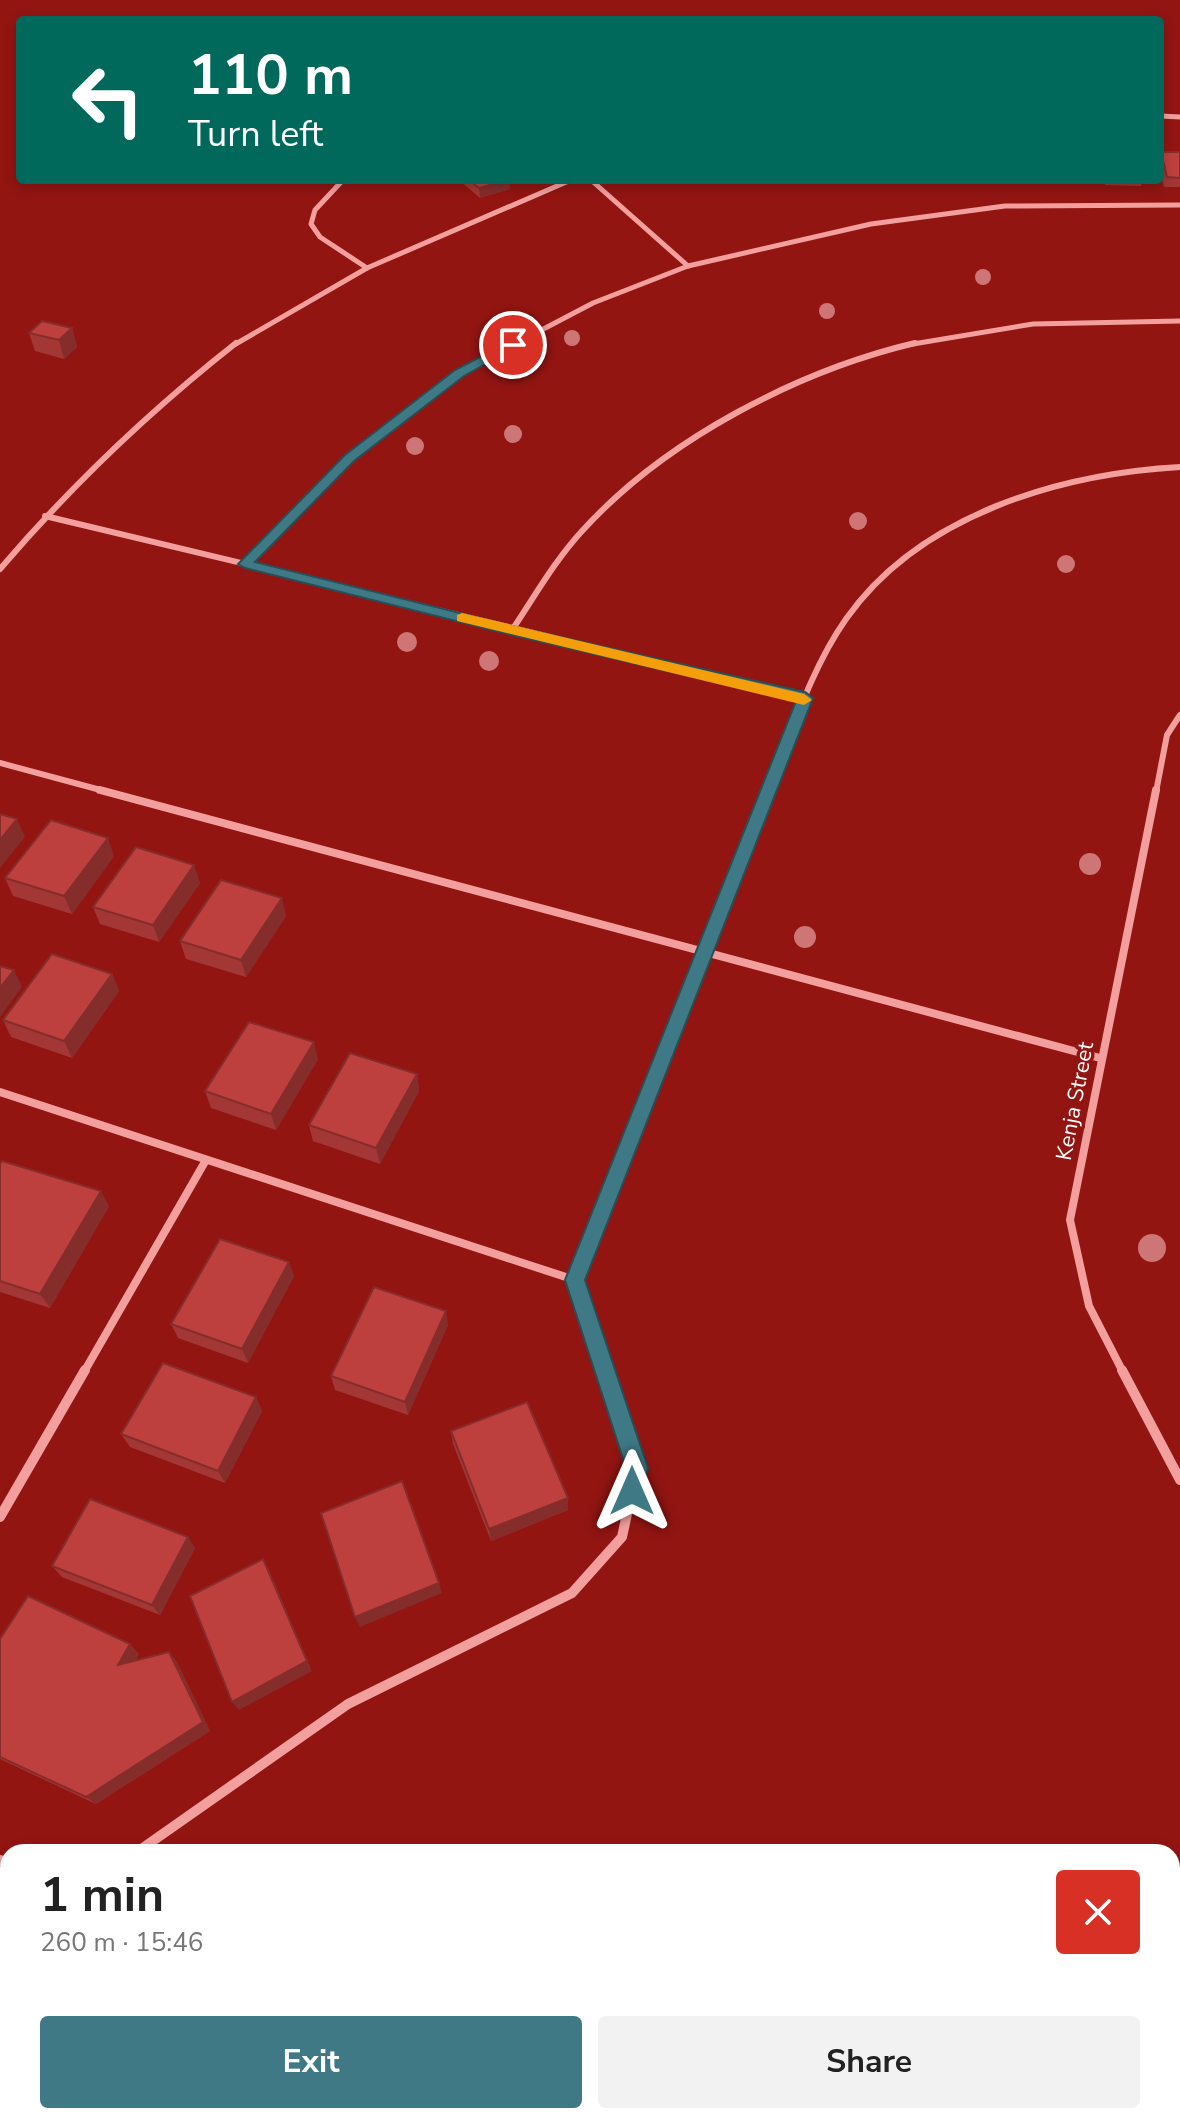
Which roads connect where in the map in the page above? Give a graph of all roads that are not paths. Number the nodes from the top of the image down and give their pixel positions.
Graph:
1 (339, 184) edge
2 (562, 184) edge
3 (596, 184) edge
4 (1180, 205) edge
5 (688, 266) junction
6 (367, 268) junction
7 (1180, 321) edge
8 (1180, 467) edge
9 (45, 516) junction
10 (245, 564) junction
11 (0, 569) edge
12 (512, 630) junction
13 (805, 698) junction
14 (1180, 715) edge
15 (0, 763) edge
16 (706, 954) junction
17 (1100, 1058) junction
18 (0, 1092) edge
19 (206, 1160) junction
20 (575, 1280) junction
21 (1180, 1480) edge
22 (0, 1517) edge
23 (148, 1844) edge

1 - 6 street
2 - 6 street
3 - 5 street
4 - 5 street
5 - 10 street
6 - 9 street
7 - 12 street
8 - 13 street
9 - 10 street
9 - 11 street
10 - 12 street
12 - 13 street
13 - 16 street
14 - 17 street, Kenja Street
15 - 16 street
16 - 17 street
16 - 20 street
17 - 21 street, Kenja Street
18 - 19 street
19 - 20 street
19 - 22 street
20 - 23 street

